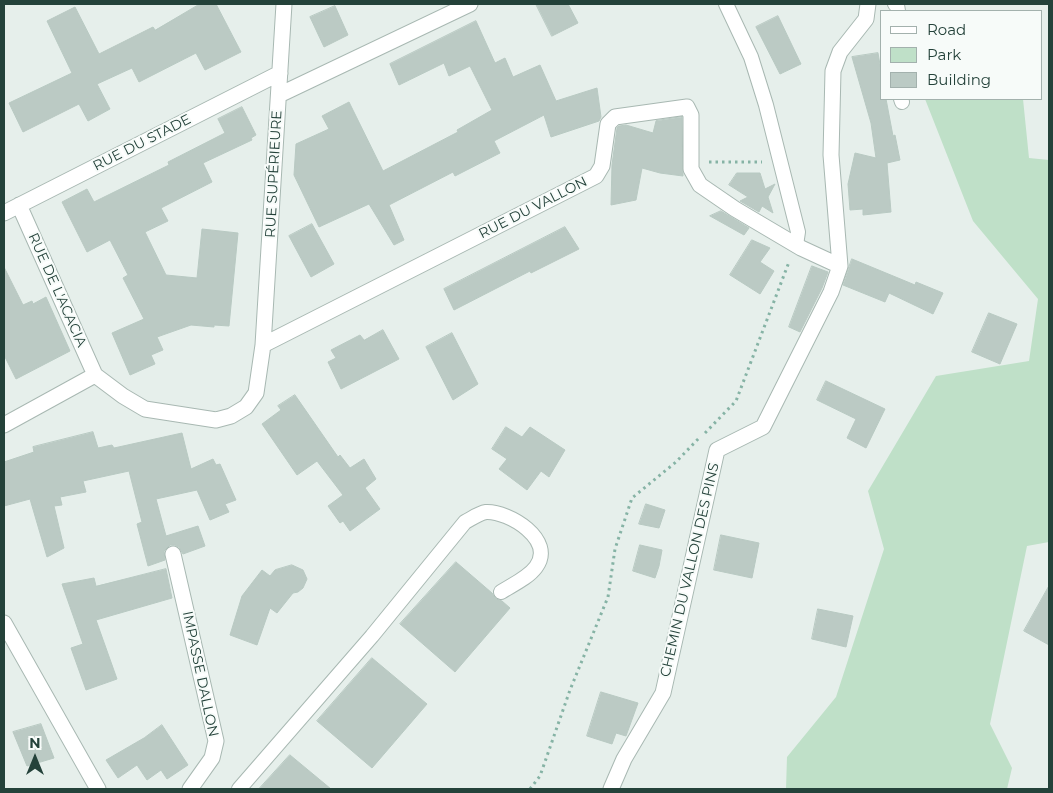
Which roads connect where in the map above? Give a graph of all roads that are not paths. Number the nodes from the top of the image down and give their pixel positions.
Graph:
1 (284, 4) edge
2 (470, 4) edge
3 (726, 4) edge
4 (868, 4) edge
5 (280, 73) junction
6 (279, 95) junction
7 (19, 205) junction
8 (4, 213) edge
9 (796, 245) junction
10 (840, 266) junction
11 (264, 344) junction
12 (95, 375) junction
13 (4, 425) edge
14 (173, 554) dead end
15 (501, 592) dead end
16 (4, 623) edge
17 (98, 789) edge
18 (190, 789) edge
19 (239, 789) edge
20 (612, 789) edge

1 - 5 street, RUE SUPÉRIEURE
2 - 6 street
3 - 9 lane
4 - 10 street, CHEMIN DU VALLON DES PINS
5 - 6 street, RUE SUPÉRIEURE
5 - 7 street, RUE DU STADE
6 - 11 street, RUE SUPÉRIEURE
7 - 8 street, RUE DU STADE
7 - 12 street, RUE DE L'ACACIA
9 - 10 street, RUE DU VALLON
9 - 11 street, RUE DU VALLON
10 - 20 street, CHEMIN DU VALLON DES PINS
11 - 12 street, RUE SUPÉRIEURE
12 - 13 street
14 - 18 street, IMPASSE DALLON
15 - 19 lane
16 - 17 street

